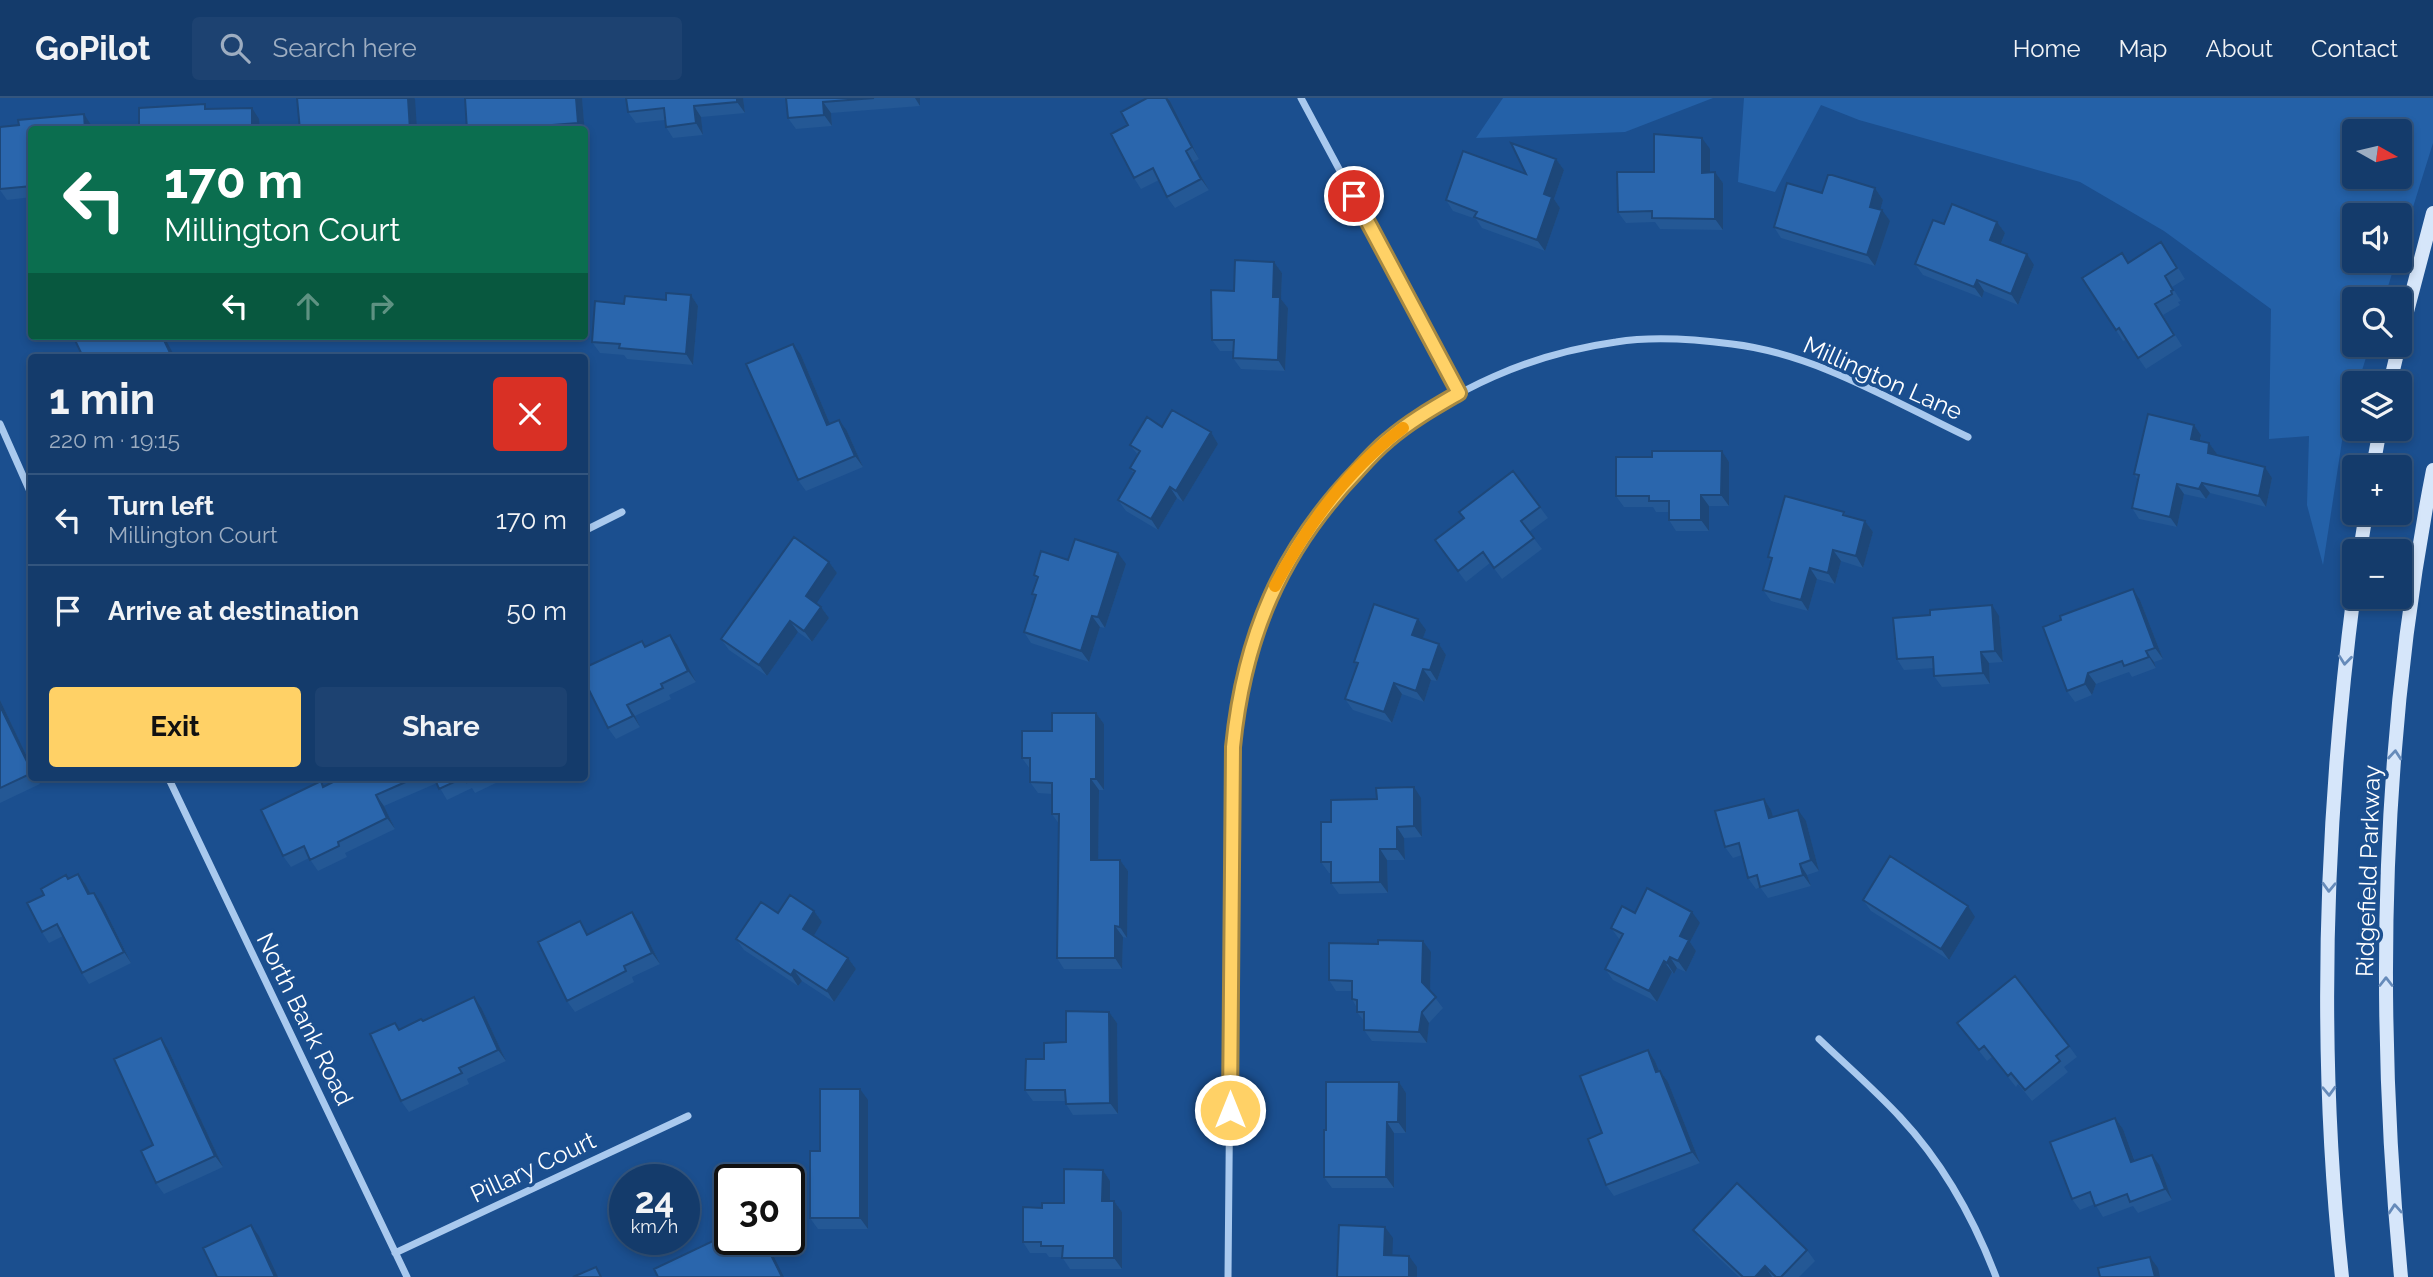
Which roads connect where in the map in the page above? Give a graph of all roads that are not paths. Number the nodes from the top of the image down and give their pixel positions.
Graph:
1 (1301, 98) edge
2 (2433, 213) edge
3 (2412, 294) edge
4 (1459, 393) junction
5 (0, 424) edge
6 (1968, 436) dead end
7 (2433, 470) edge
8 (28, 487) edge
9 (622, 512) dead end
10 (588, 529) edge
11 (2352, 609) edge
12 (170, 781) edge
13 (1819, 1039) dead end
14 (688, 1116) dead end
15 (395, 1253) junction
16 (407, 1277) edge
17 (1228, 1277) edge
18 (1996, 1277) edge
19 (2342, 1277) edge
20 (2401, 1277) edge

1 - 4 street
2 - 3 main road
4 - 6 street, Millington Lane
4 - 17 street, Millington Lane
5 - 8 street
20 -> 7 main road, Ridgefield Parkway
9 - 10 street
11 -> 19 main road, Ridgefield Parkway
12 - 15 street, North Bank Road
13 - 18 street
14 - 15 street, Pillary Court
15 - 16 street, North Bank Road

